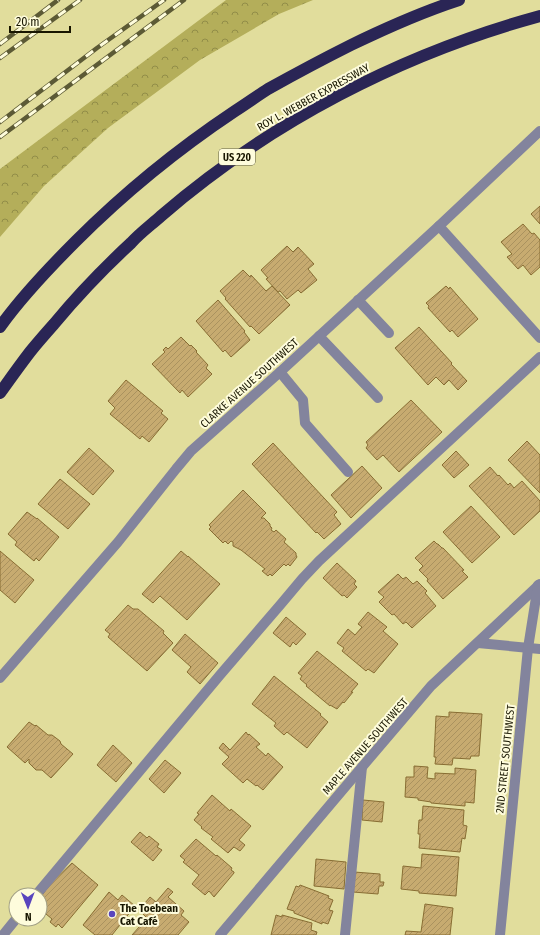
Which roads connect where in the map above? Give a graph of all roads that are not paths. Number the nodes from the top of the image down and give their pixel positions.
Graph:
1 (460, 0) edge
2 (540, 16) edge
3 (540, 131) edge
4 (438, 226) junction
5 (358, 300) junction
6 (0, 327) edge
7 (389, 333) dead end
8 (319, 336) junction
9 (540, 338) edge
10 (540, 357) edge
11 (280, 372) junction
12 (0, 392) edge
13 (378, 398) dead end
14 (348, 472) dead end
15 (539, 584) edge
16 (478, 643) junction
17 (528, 648) junction
18 (540, 649) edge
19 (0, 678) edge
20 (362, 766) junction
21 (43, 887) edge
22 (10, 927) edge
23 (3, 935) edge
24 (220, 935) edge
25 (345, 935) edge
26 (500, 935) edge

1 - 6 highway
2 - 12 highway, ROY L. WEBBER EXPRESSWAY / US 220
3 - 4 street, CLARKE AVENUE SOUTHWEST
4 - 5 street, CLARKE AVENUE SOUTHWEST
4 - 9 street
5 - 7 street
5 - 8 street, CLARKE AVENUE SOUTHWEST
8 - 11 street, CLARKE AVENUE SOUTHWEST
8 - 13 street
10 - 21 street
11 - 14 street
11 - 19 street, CLARKE AVENUE SOUTHWEST
15 - 16 street, MAPLE AVENUE SOUTHWEST
15 - 17 street, 2ND STREET SOUTHWEST
16 - 17 street
16 - 20 street, MAPLE AVENUE SOUTHWEST
17 - 18 street
17 - 26 street, 2ND STREET SOUTHWEST
20 - 24 street, MAPLE AVENUE SOUTHWEST
20 - 25 street
22 - 23 street

